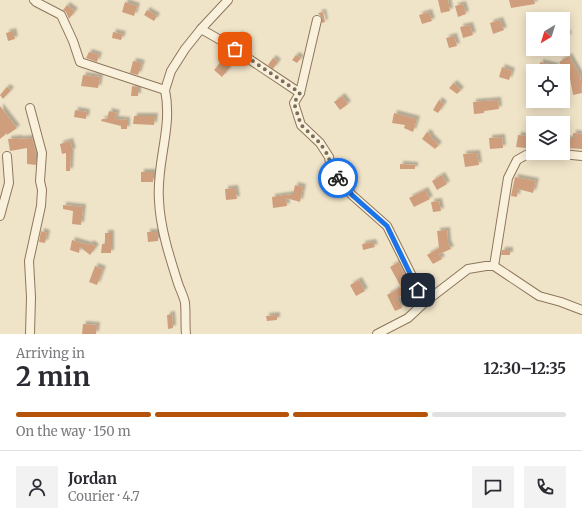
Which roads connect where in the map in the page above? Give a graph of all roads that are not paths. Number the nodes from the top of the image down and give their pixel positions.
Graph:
1 (34, 0) edge
2 (228, 0) edge
3 (317, 20) dead end
4 (201, 29) junction
5 (165, 90) junction
6 (300, 93) junction
7 (30, 108) dead end
8 (526, 155) edge
9 (570, 155) edge
10 (7, 156) dead end
11 (582, 156) edge
12 (0, 216) edge
13 (494, 266) junction
14 (425, 302) junction
15 (582, 310) edge
16 (30, 334) edge
17 (186, 334) edge
18 (377, 334) edge

1 - 5 street
2 - 4 street
3 - 6 street
4 - 5 street
4 - 6 street
5 - 17 street
6 - 14 street
7 - 16 street
8 - 13 street
9 - 11 street
10 - 12 street
13 - 14 street
13 - 15 street
14 - 18 street

